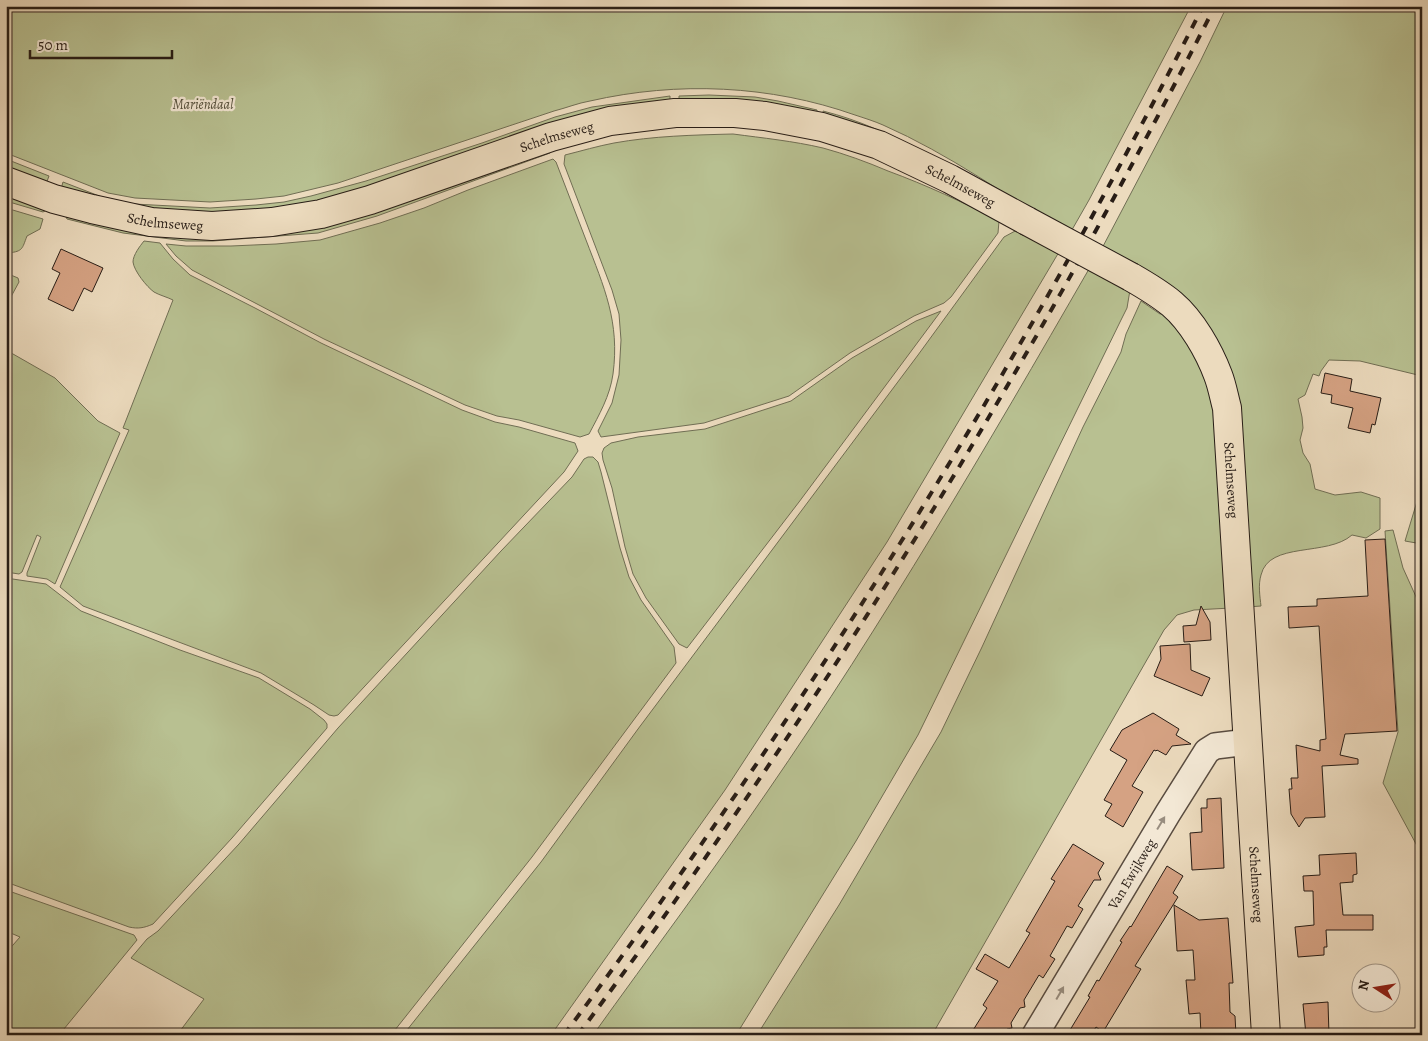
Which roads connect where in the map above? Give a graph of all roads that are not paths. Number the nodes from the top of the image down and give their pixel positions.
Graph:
1 (6, 181) edge
2 (1248, 742) junction
3 (1035, 1035) edge
4 (1266, 1035) edge

1 - 2 main road, Schelmseweg, bridge
3 -> 2 street, Van Ewijkweg
2 - 4 main road, Schelmseweg

